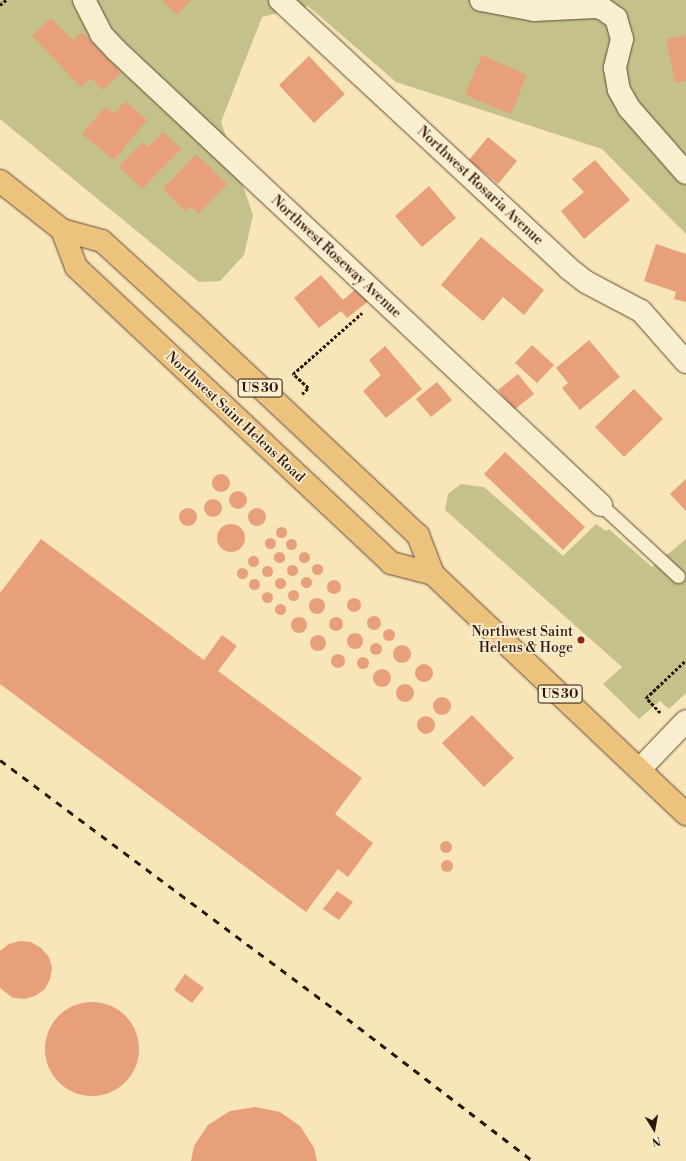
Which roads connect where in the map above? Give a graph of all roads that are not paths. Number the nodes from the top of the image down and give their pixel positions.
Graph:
1 (84, 0) edge
2 (280, 0) edge
3 (481, 0) edge
4 (686, 173) edge
5 (0, 181) edge
6 (62, 230) junction
7 (686, 362) edge
8 (601, 505) joint
9 (433, 574) junction
10 (678, 576) dead end
11 (682, 725) edge
12 (640, 770) junction
13 (686, 814) edge

1 - 8 street, Northwest Roseway Avenue
2 - 7 street, Northwest Rosaria Avenue
3 - 4 street
5 - 6 highway, Northwest Saint Helens Road / US 30
6 - 9 highway, Northwest Saint Helens Road / US 30
6 - 9 highway, Northwest Saint Helens Road / US 30
8 - 10 lane
9 - 12 highway, Northwest Saint Helens Road / US 30
11 - 12 street
12 - 13 highway, Northwest Saint Helens Road / US 30

